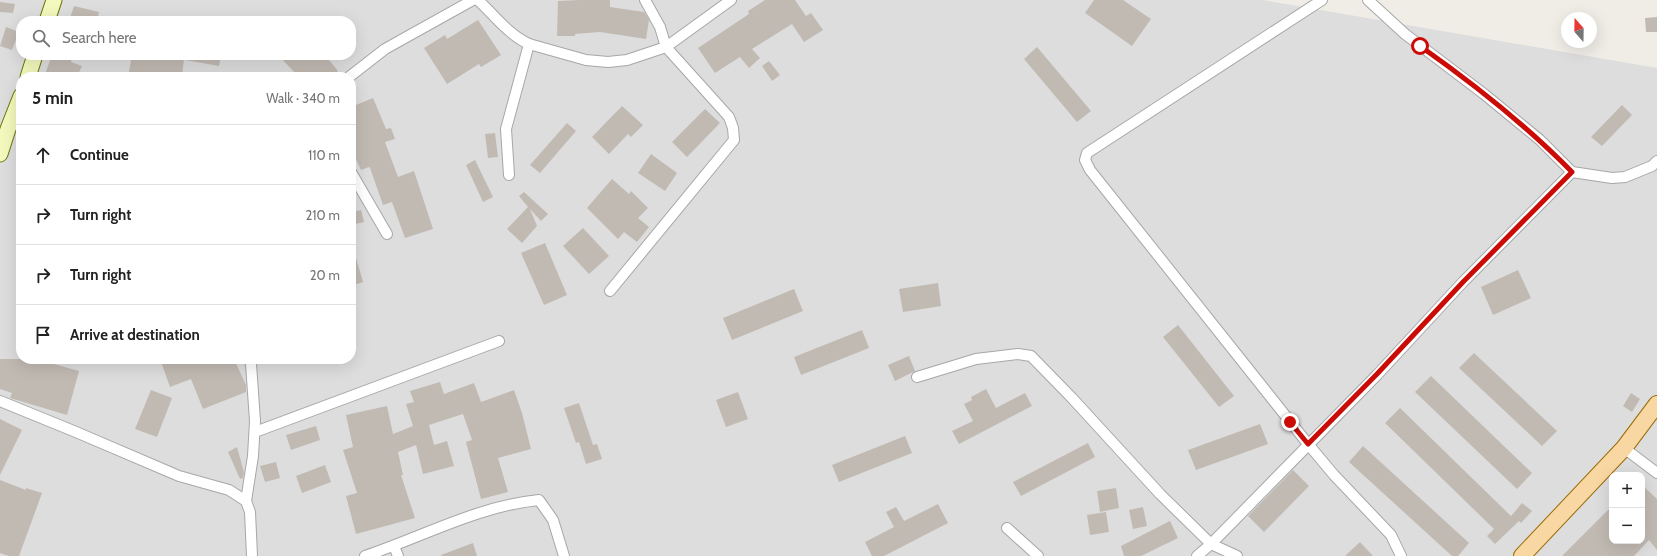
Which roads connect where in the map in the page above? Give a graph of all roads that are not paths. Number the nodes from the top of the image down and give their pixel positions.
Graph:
1 (54, 0) edge
2 (474, 0) edge
3 (478, 0) edge
4 (645, 0) edge
5 (731, 0) edge
6 (1322, 0) edge
7 (1368, 0) edge
8 (49, 16) edge
9 (529, 44) junction
10 (666, 47) junction
11 (33, 60) edge
12 (30, 72) edge
13 (355, 72) edge
14 (16, 105) edge
15 (4, 127) edge
16 (0, 154) edge
17 (1657, 161) edge
18 (1572, 172) junction
19 (509, 175) dead end
20 (356, 181) edge
21 (387, 234) dead end
22 (610, 291) dead end
23 (499, 341) dead end
24 (251, 364) edge
25 (917, 377) dead end
26 (0, 402) edge
27 (1657, 404) edge
28 (255, 432) junction
29 (1308, 444) junction
30 (1624, 448) junction
31 (1657, 473) edge
32 (246, 501) junction
33 (1007, 528) dead end
34 (1211, 544) junction
35 (394, 546) junction
36 (1398, 554) edge
37 (252, 556) edge
38 (365, 556) edge
39 (398, 556) edge
40 (564, 556) edge
41 (1038, 556) edge
42 (1197, 556) edge
43 (1237, 556) edge
44 (1522, 556) edge

1 - 8 street
2 - 13 street
3 - 9 street
4 - 10 street
5 - 10 street
6 - 29 street
7 - 18 street
9 - 10 street
9 - 19 street
10 - 22 street
11 - 12 street
14 - 15 street
15 - 16 street
17 - 18 street
18 - 29 street
20 - 21 street
23 - 28 street
24 - 28 street
25 - 34 street
26 - 32 street
27 - 30 main road
28 - 32 street
29 - 34 street
29 - 36 street
30 - 31 street
30 - 44 main road
32 - 37 street
33 - 41 street
34 - 42 street
34 - 43 street
35 - 38 street
35 - 39 street
35 - 40 street

